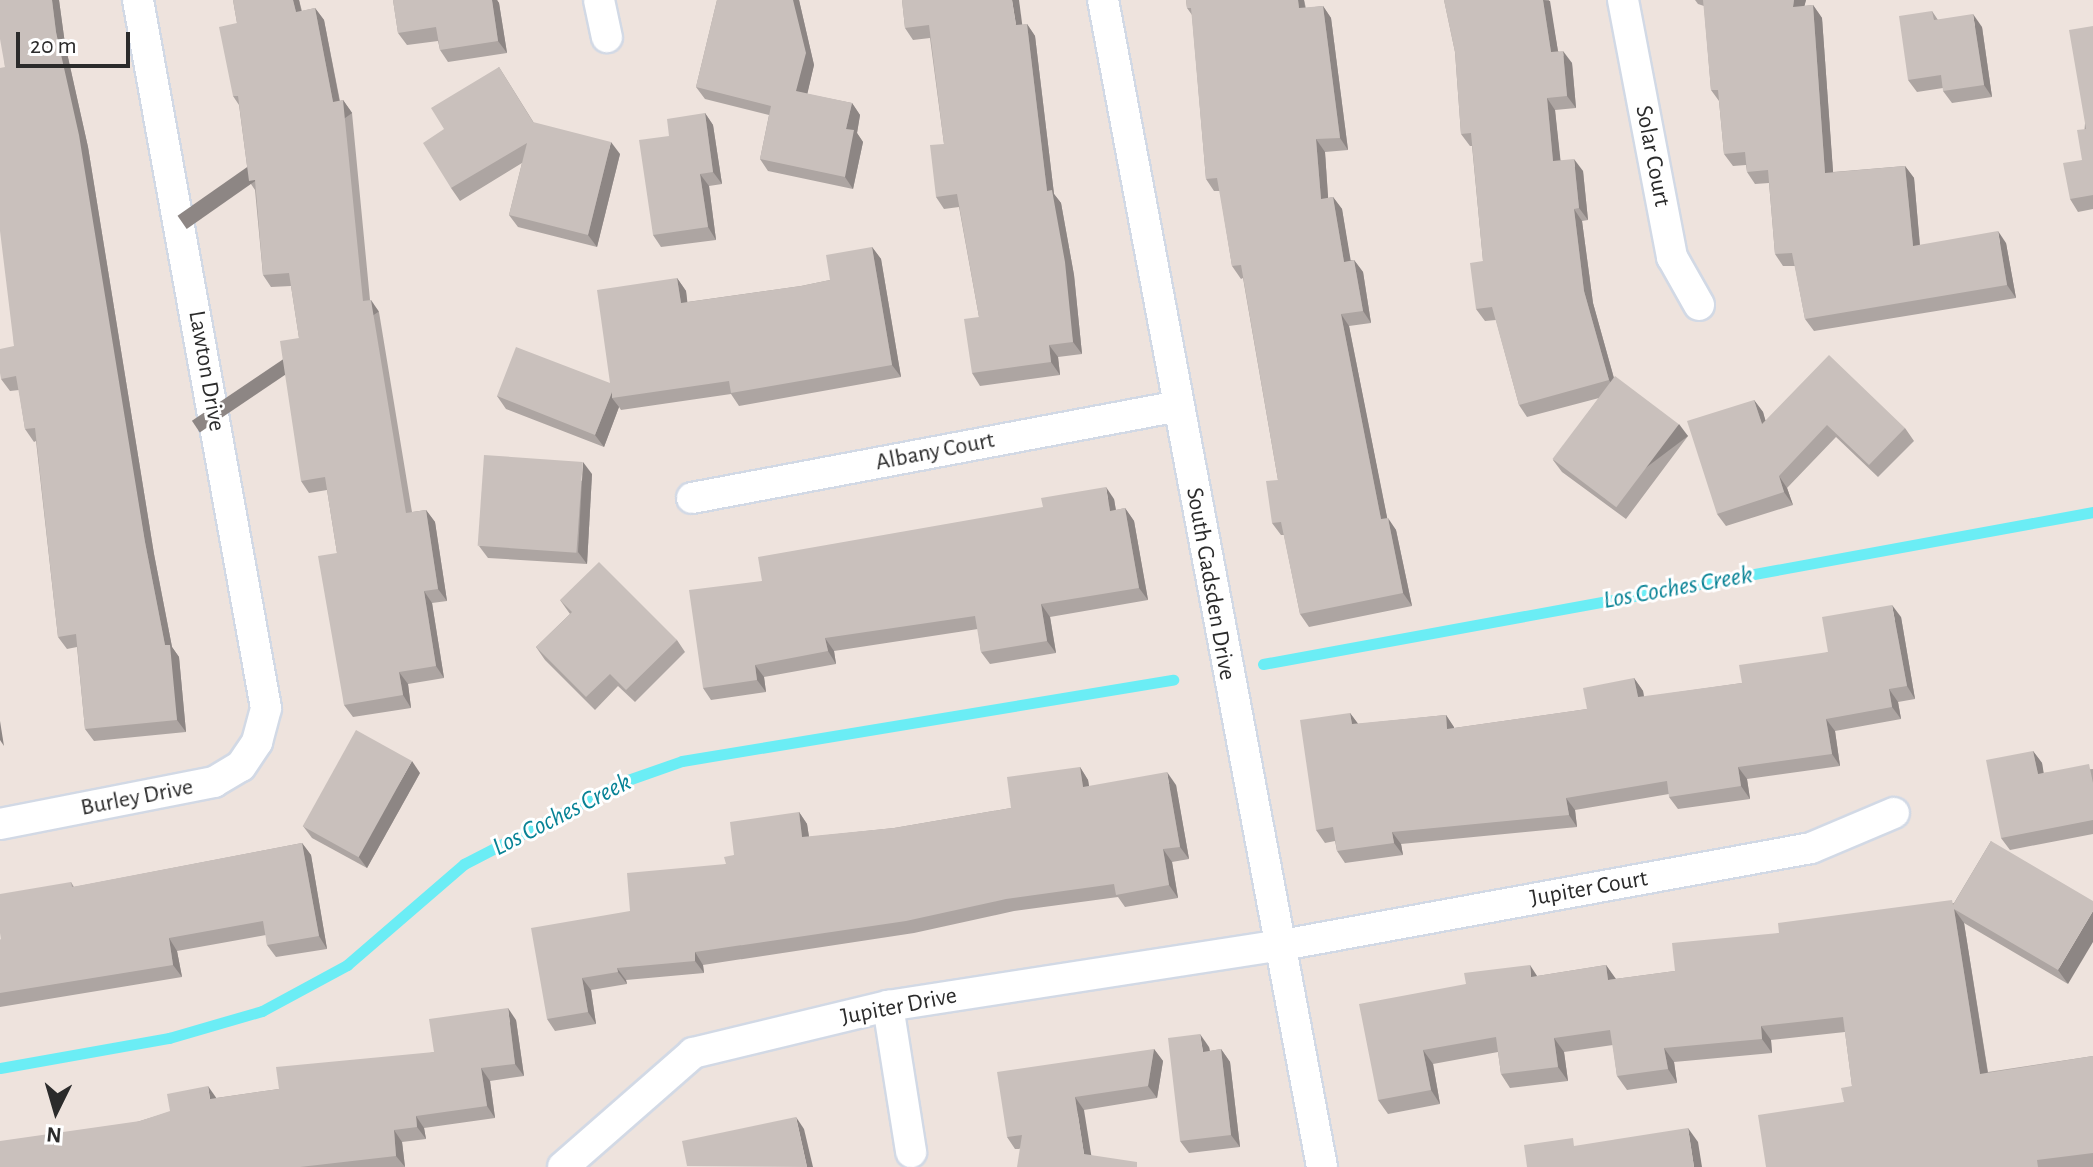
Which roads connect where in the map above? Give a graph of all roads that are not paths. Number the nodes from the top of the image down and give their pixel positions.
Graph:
1 (138, 0) edge
2 (599, 0) edge
3 (1103, 0) edge
4 (1623, 0) edge
5 (607, 37) dead end
6 (1699, 305) dead end
7 (1178, 406) junction
8 (692, 498) dead end
9 (257, 742) joint
10 (1894, 813) dead end
11 (0, 824) edge
12 (1277, 946) junction
13 (888, 1006) junction
14 (911, 1152) dead end
15 (563, 1167) edge
16 (1322, 1167) edge

1 - 9 street, Lawton Drive
2 - 5 street
3 - 7 street, South Gadsden Drive
4 - 6 street, Solar Court
7 - 8 street, Albany Court
7 - 12 street, South Gadsden Drive
9 - 11 street, Burley Drive
10 - 12 street, Jupiter Court
12 - 13 street, Jupiter Drive
12 - 16 street, South Gadsden Drive
13 - 14 street
13 - 15 street, Jupiter Drive

